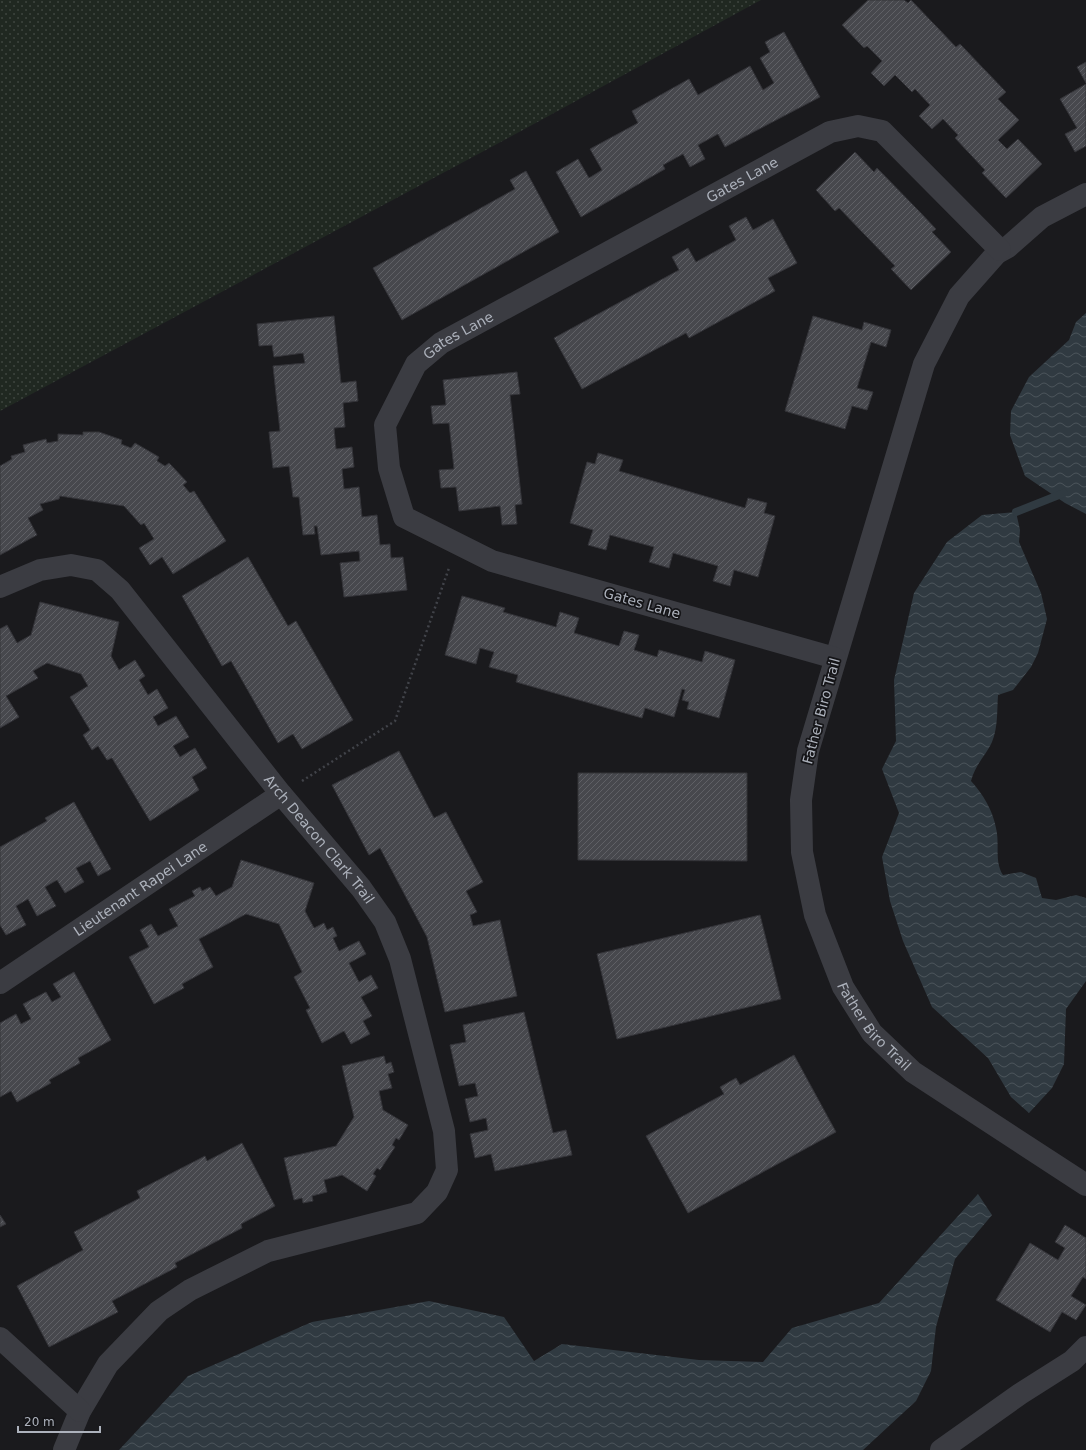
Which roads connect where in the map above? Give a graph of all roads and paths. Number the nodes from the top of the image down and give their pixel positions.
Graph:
1 (1086, 194) edge
2 (1000, 250) junction
3 (457, 545) junction
4 (0, 587) edge
5 (835, 658) junction
6 (281, 794) junction
7 (0, 983) edge
8 (1086, 1185) edge
9 (0, 1338) edge
10 (1079, 1354) edge
11 (80, 1411) junction
12 (64, 1450) edge
13 (941, 1450) edge

1 - 2 street, Father Biro Trail
2 - 3 street, Gates Lane
2 - 5 street, Father Biro Trail
3 - 5 street, Gates Lane
3 - 6 path
4 - 6 street, Arch Deacon Clark Trail
5 - 8 street, Father Biro Trail
6 - 7 street, Lieutenant Rapei Lane
6 - 11 street, Arch Deacon Clark Trail
9 - 11 street
10 - 13 street
11 - 12 street, Arch Deacon Clark Trail

